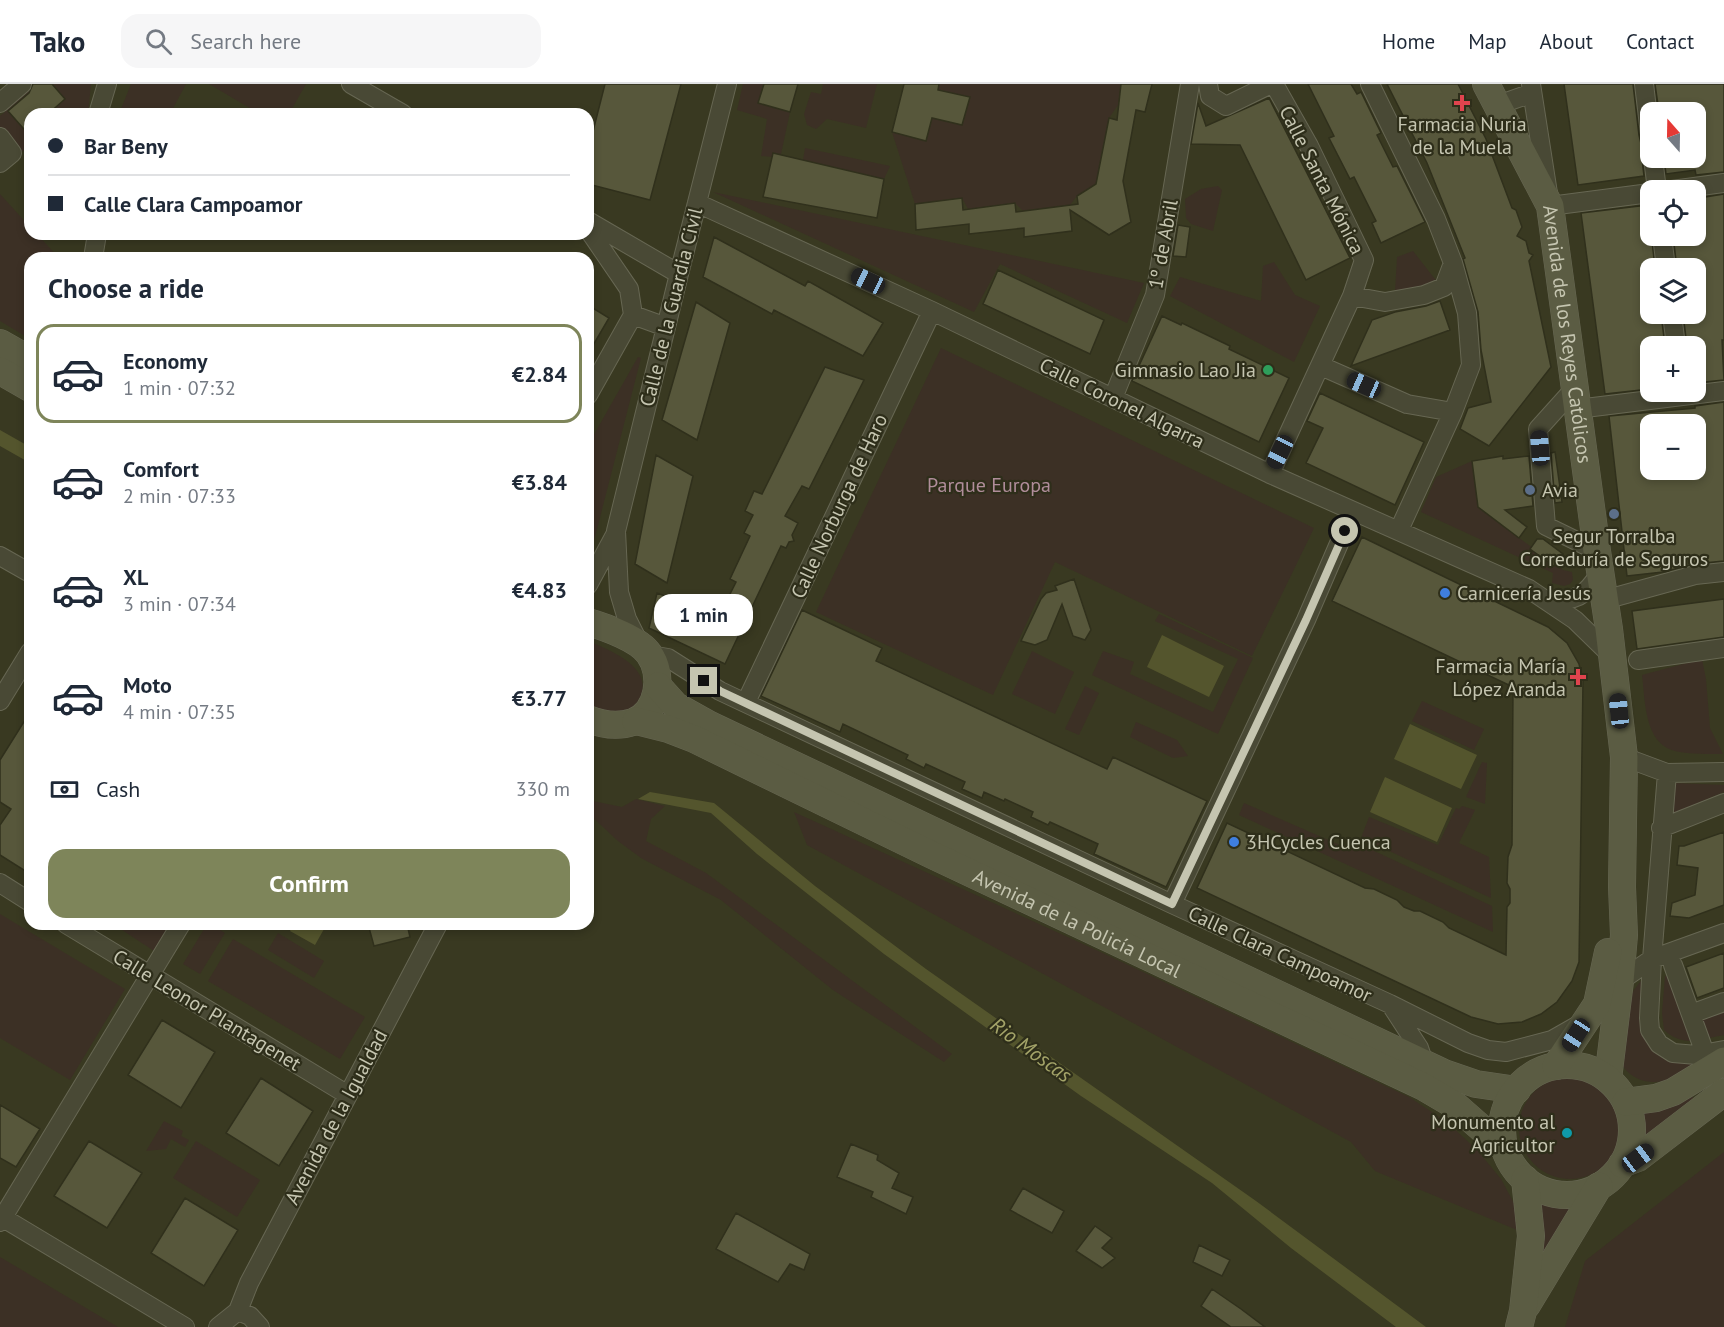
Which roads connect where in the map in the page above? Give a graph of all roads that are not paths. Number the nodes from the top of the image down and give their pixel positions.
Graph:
1 (22, 84) edge
2 (107, 84) edge
3 (351, 84) edge
4 (727, 84) edge
5 (1190, 84) edge
6 (1208, 84) edge
7 (1272, 84) edge
8 (1370, 84) edge
9 (1644, 84) edge
10 (1531, 89) edge
11 (1492, 94) edge
12 (0, 102) edge
13 (1646, 102) edge
14 (100, 108) edge
15 (393, 108) edge
16 (0, 137) edge
17 (0, 163) edge
18 (1724, 183) edge
19 (1706, 185) edge
20 (1640, 195) edge
21 (697, 203) junction
22 (1550, 206) junction
23 (594, 224) edge
24 (594, 239) edge
25 (1453, 263) junction
26 (679, 274) junction
27 (1352, 296) junction
28 (932, 311) junction
29 (633, 315) junction
30 (666, 327) junction
31 (0, 344) edge
32 (24, 357) edge
33 (1321, 366) junction
34 (0, 371) edge
35 (594, 384) edge
36 (24, 385) edge
37 (1724, 391) edge
38 (1706, 392) edge
39 (1640, 396) edge
40 (1113, 398) junction
41 (1576, 399) junction
42 (1453, 412) junction
43 (1270, 474) junction
44 (1353, 511) junction
45 (1399, 530) junction
46 (616, 531) junction
47 (0, 556) edge
48 (1598, 562) junction
49 (24, 570) edge
50 (1724, 572) edge
51 (594, 573) edge
52 (1604, 600) junction
53 (1547, 602) junction
54 (594, 625) edge
55 (1724, 648) edge
56 (645, 649) junction
57 (1625, 658) junction
58 (24, 662) edge
59 (658, 686) junction
60 (0, 701) edge
61 (746, 702) junction
62 (594, 721) edge
63 (636, 721) junction
64 (1624, 757) junction
65 (1667, 772) junction
66 (1724, 772) edge
67 (1724, 802) edge
68 (1662, 828) junction
69 (0, 884) edge
70 (1622, 887) junction
71 (24, 898) edge
72 (1172, 904) junction
73 (76, 930) edge
74 (177, 930) edge
75 (432, 930) edge
76 (1724, 933) edge
77 (1652, 959) junction
78 (1673, 965) dead end
79 (149, 975) junction
80 (1620, 981) junction
81 (1724, 1002) edge
82 (1390, 1005) junction
83 (1691, 1014) junction
84 (1586, 1020) junction
85 (1724, 1050) edge
86 (1713, 1053) edge
87 (1424, 1063) junction
88 (1556, 1066) junction
89 (1608, 1079) junction
90 (1517, 1090) junction
91 (348, 1095) junction
92 (1722, 1098) edge
93 (1626, 1102) junction
94 (1506, 1150) junction
95 (1623, 1164) junction
96 (1525, 1179) junction
97 (1599, 1186) junction
98 (1, 1219) edge
99 (238, 1311) junction
100 (1521, 1319) edge
101 (185, 1327) edge
102 (218, 1327) edge
103 (260, 1327) edge

1 - 12 street
2 - 14 street
3 - 15 street
4 - 21 street, Calle de la Guardia Civil
5 - 40 street, 1º de Abril
6 - 7 street, Calle Santa Mónica
7 - 27 street, Calle Santa Mónica
8 - 25 street
9 - 13 street
10 - 11 street
10 - 22 street
11 - 22 main road, Avenida de los Reyes Católicos
16 - 17 street
18 - 19 street
20 - 22 street
21 - 26 street, Calle de la Guardia Civil
21 - 28 street, Calle Coronel Algarra
22 - 41 main road, Avenida de los Reyes Católicos
23 - 26 street
24 - 29 street
25 - 27 street
25 - 42 street
26 - 30 street, Calle de la Guardia Civil
27 - 33 street, Calle Santa Mónica
28 - 40 street, Calle Coronel Algarra
28 - 61 street, Calle Norburga de Haro
29 - 30 street
29 - 35 street, Calle de la Guardia Civil
30 - 46 street, Calle de la Guardia Civil
31 - 32 main road
33 - 42 street
33 - 43 street, Calle Santa Mónica
34 - 36 main road
37 - 38 street
39 - 41 street
40 - 43 street, Calle Coronel Algarra
41 - 48 main road, Avenida de los Reyes Católicos
41 - 48 street
42 - 45 street
43 - 44 street, Calle Coronel Algarra
44 - 45 street, Calle Coronel Algarra
44 - 72 street
45 - 53 street, Calle Coronel Algarra
46 - 51 street, Calle de la Guardia Civil
46 - 56 street, Calle de la Guardia Civil
47 - 49 street
48 - 52 main road, Avenida de los Reyes Católicos
48 - 53 street
50 - 52 street
52 - 57 main road, Avenida de los Reyes Católicos
53 - 57 street, Calle Coronel Algarra
54 - 56 main road
55 - 57 street
56 - 59 main road
56 - 61 street, Calle Clara Campoamor
57 - 64 main road, Avenida de los Reyes Católicos
58 - 60 street
59 - 63 main road
59 - 87 main road, Avenida de la Policía Local
61 - 72 street, Calle Clara Campoamor
62 - 63 main road
63 - 94 main road, Avenida de la Policía Local
64 - 65 street
64 - 70 main road, Avenida de los Reyes Católicos
65 - 66 street
65 - 68 street
67 - 68 street
68 - 77 street
69 - 71 street
70 - 80 main road, Avenida de los Reyes Católicos
70 - 84 main road, Avenida de los Reyes Católicos
72 - 82 street, Calle Clara Campoamor
73 - 79 street, Calle Leonor Plantagenet
74 - 79 street
75 - 91 street, Avenida de la Igualdad
76 - 77 street
77 - 80 street
77 - 85 street
78 - 83 street
79 - 91 street, Calle Leonor Plantagenet
79 - 98 street
80 - 89 main road, Avenida de los Reyes Católicos
81 - 83 street
82 - 84 street, Calle Clara Campoamor
82 - 87 street, Calle Clara Campoamor
83 - 86 street
84 - 88 main road, Avenida de los Reyes Católicos
86 - 93 main road
87 - 90 main road, Avenida de la Policía Local
88 - 89 main road
88 - 90 main road
89 - 93 main road
90 - 94 main road
91 - 99 street, Avenida de la Igualdad
92 - 95 main road
93 - 95 main road
94 - 96 main road
95 - 97 main road
96 - 97 main road
96 - 100 main road
97 - 100 main road
98 - 101 street
99 - 102 street
99 - 103 street

